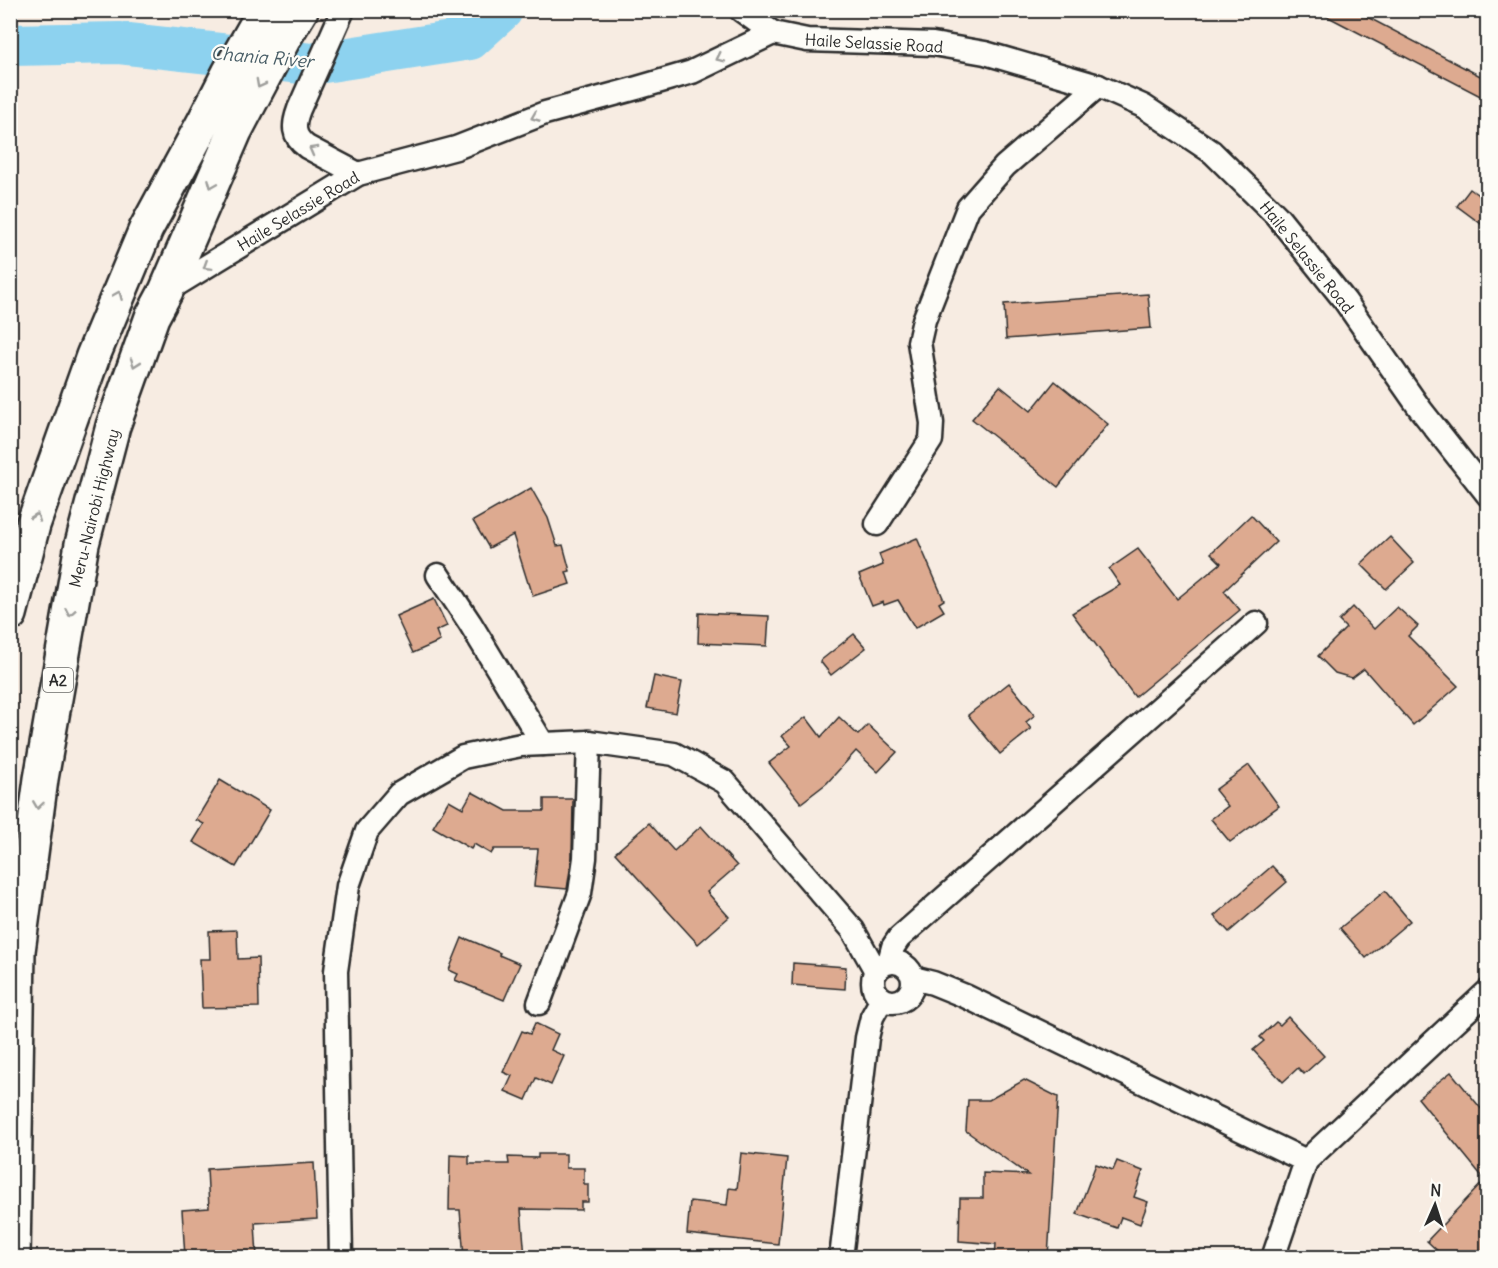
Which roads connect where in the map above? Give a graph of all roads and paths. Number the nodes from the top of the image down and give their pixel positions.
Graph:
1 (301, 10) edge
2 (343, 10) edge
3 (741, 10) edge
4 (270, 23) edge
5 (773, 33) junction
6 (1098, 86) junction
7 (220, 126) junction
8 (358, 174) junction
9 (166, 291) junction
10 (1488, 495) edge
11 (877, 524) dead end
12 (438, 575) dead end
13 (10, 614) edge
14 (1256, 623) dead end
15 (589, 742) junction
16 (543, 744) junction
17 (883, 967) junction
18 (913, 978) junction
19 (1488, 991) edge
20 (882, 999) junction
21 (539, 1003) dead end
22 (1306, 1161) junction
23 (13, 1257) edge
24 (340, 1257) edge
25 (841, 1257) edge
26 (1273, 1257) edge

1 - 4 highway, Meru-Nairobi Highway / A2
8 -> 2 street
3 - 5 street
4 - 7 highway, Meru-Nairobi Highway / A2
5 - 6 street, Haile Selassie Road
5 -> 8 street, Haile Selassie Road
6 - 10 street, Haile Selassie Road
6 - 11 street
7 -> 9 highway, Meru-Nairobi Highway / A2
13 -> 7 highway, Meru-Nairobi Highway / A2
8 -> 9 street, Haile Selassie Road
9 -> 23 highway, Meru-Nairobi Highway / A2
12 - 16 street
14 - 17 street
15 - 16 street
15 - 17 street
15 - 21 street
16 - 24 street
17 - 18 street
17 - 20 street
18 - 20 street
18 - 22 street
19 - 22 street
20 - 25 street
22 - 26 street

